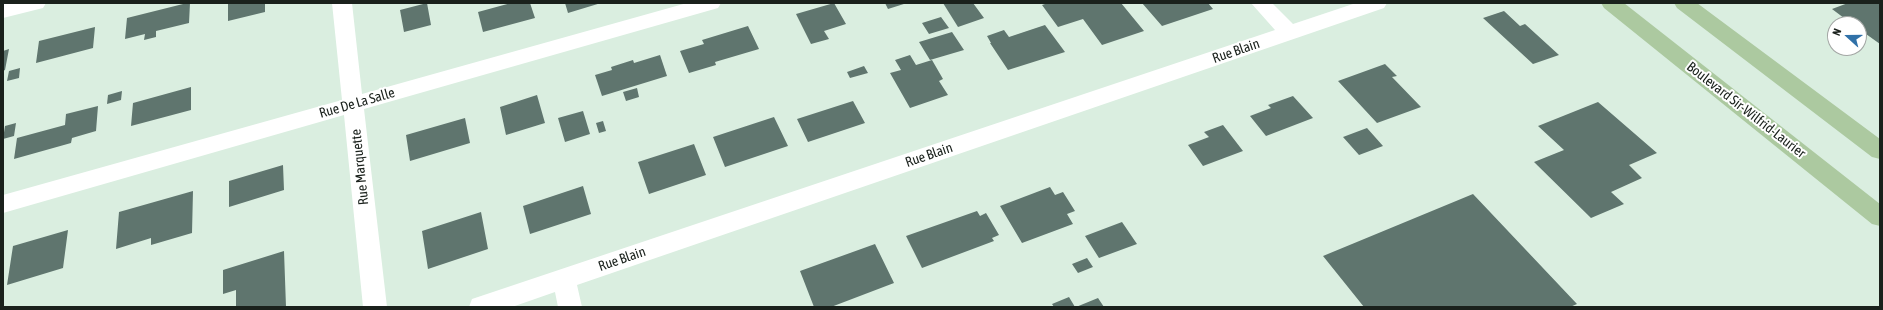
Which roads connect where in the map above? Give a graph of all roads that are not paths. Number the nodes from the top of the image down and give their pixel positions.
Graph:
1 (36, 3) edge
2 (342, 3) edge
3 (711, 3) edge
4 (1261, 3) edge
5 (1377, 3) edge
6 (1611, 3) edge
7 (1684, 3) edge
8 (3, 11) edge
9 (1289, 33) junction
10 (353, 104) junction
11 (1880, 151) edge
12 (3, 204) edge
13 (1880, 217) edge
14 (564, 279) junction
15 (375, 307) edge
16 (481, 307) edge
17 (570, 307) edge

1 - 8 street
2 - 10 street, Rue Marquette
3 - 10 street, Rue De La Salle
4 - 9 street
5 - 9 street, Rue Blain
6 - 13 main road, Boulevard Sir-Wilfrid-Laurier
7 - 11 main road
9 - 14 street, Rue Blain
10 - 12 street, Rue De La Salle
10 - 15 street, Rue Marquette
14 - 16 street, Rue Blain
14 - 17 street

